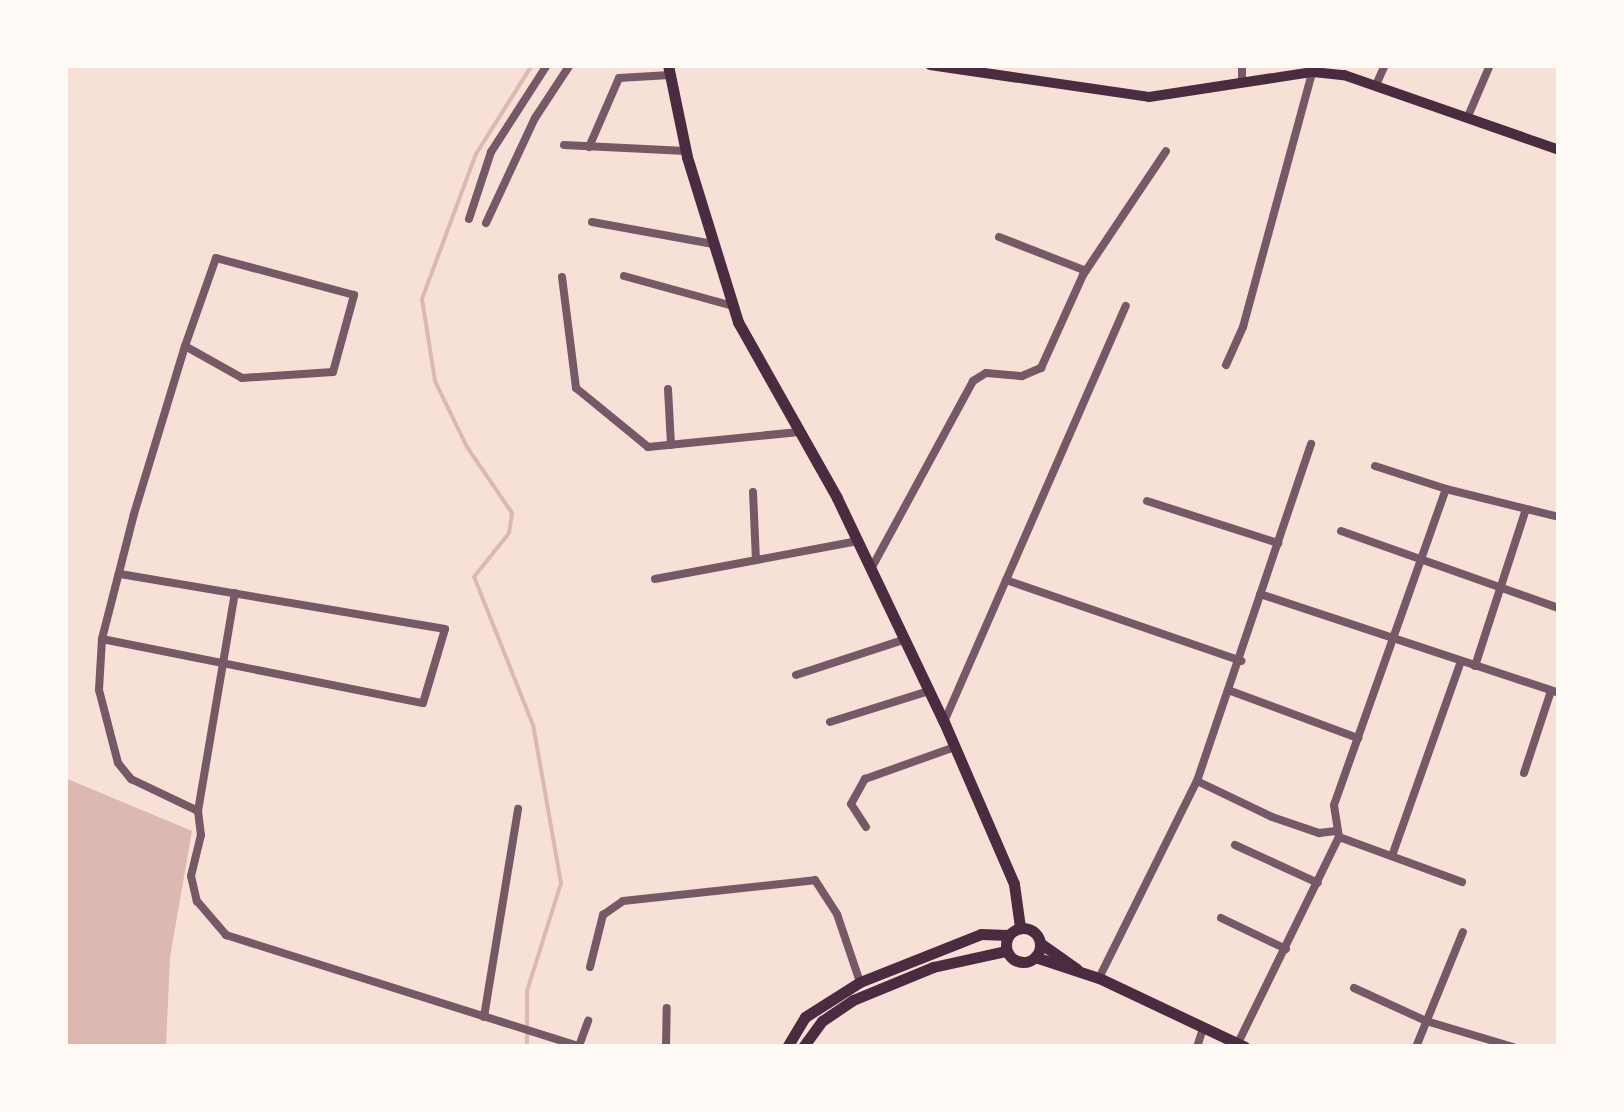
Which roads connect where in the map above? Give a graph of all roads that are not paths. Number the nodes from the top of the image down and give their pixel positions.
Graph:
1 (547, 65) edge
2 (570, 65) edge
3 (930, 65) edge
4 (1242, 65) edge
5 (1385, 65) edge
6 (1490, 65) edge
7 (1313, 69) edge
8 (669, 70) edge
9 (996, 70) edge
10 (1242, 83) junction
11 (1376, 85) junction
12 (1469, 114) junction
13 (564, 145) dead end
14 (589, 147) junction
15 (1559, 150) edge
16 (686, 151) junction
17 (1166, 151) dead end
18 (469, 219) dead end
19 (592, 222) dead end
20 (486, 224) dead end
21 (999, 237) dead end
22 (712, 244) junction
23 (1086, 271) junction
24 (624, 276) dead end
25 (562, 278) dead end
26 (733, 306) junction
27 (1126, 306) dead end
28 (185, 346) junction
29 (1226, 365) dead end
30 (668, 389) dead end
31 (799, 432) junction
32 (1311, 444) dead end
33 (672, 445) junction
34 (1375, 466) dead end
35 (1446, 489) junction
36 (752, 492) dead end
37 (1147, 501) dead end
38 (1526, 509) junction
39 (1558, 514) edge
40 (1341, 531) dead end
41 (853, 542) junction
42 (1278, 543) junction
43 (756, 560) junction
44 (1421, 562) junction
45 (869, 573) junction
46 (119, 574) junction
47 (655, 579) dead end
48 (1006, 580) junction
49 (1500, 589) junction
50 (234, 594) junction
51 (1260, 594) junction
52 (1559, 608) edge
53 (102, 639) junction
54 (1396, 639) junction
55 (903, 640) junction
56 (1241, 661) junction
57 (1461, 661) junction
58 (223, 663) junction
59 (1475, 666) junction
60 (796, 675) dead end
61 (1228, 690) junction
62 (929, 691) junction
63 (1555, 692) edge
64 (830, 722) dead end
65 (944, 722) junction
66 (1358, 738) junction
67 (955, 747) junction
68 (1524, 774) dead end
69 (1197, 781) junction
70 (518, 809) dead end
71 (198, 811) junction
72 (866, 827) dead end
73 (1337, 834) junction
74 (1235, 845) dead end
75 (1392, 856) junction
76 (1462, 882) dead end
77 (1318, 884) junction
78 (1221, 918) dead end
79 (1020, 927) junction
80 (1463, 932) dead end
81 (1008, 935) junction
82 (1040, 943) junction
83 (1286, 949) junction
84 (1006, 951) junction
85 (1035, 957) junction
86 (590, 967) dead end
87 (1078, 970) junction
88 (1099, 978) junction
89 (860, 982) junction
90 (1354, 988) dead end
91 (668, 1008) dead end
92 (484, 1017) junction
93 (588, 1021) dead end
94 (1426, 1021) junction
95 (1204, 1028) junction
96 (1241, 1045) edge
97 (580, 1047) edge
98 (666, 1047) edge
99 (786, 1047) edge
100 (803, 1047) edge
101 (1197, 1047) edge
102 (1416, 1047) edge
103 (1513, 1047) edge

1 - 18 street
2 - 20 street
3 - 9 main road
4 - 10 street
5 - 11 street
6 - 12 street
7 - 10 main road
7 - 11 main road
7 - 29 street
8 - 14 street
8 - 16 main road
9 - 10 main road
11 - 12 main road
12 - 15 main road
13 - 14 street
14 - 16 street
16 - 22 main road
17 - 23 street
19 - 22 street
21 - 23 street
22 - 26 main road
23 - 45 street
24 - 26 street
25 - 33 street
26 - 31 main road
27 - 48 street
28 - 28 street
28 - 46 street
30 - 33 street
31 - 33 street
31 - 41 main road
32 - 42 street
34 - 35 street
35 - 38 street
35 - 44 street
36 - 43 street
37 - 42 street
38 - 39 street
38 - 49 street
40 - 44 street
41 - 43 street
41 - 45 main road
42 - 51 street
43 - 47 street
44 - 49 street
44 - 54 street
45 - 55 main road
46 - 50 street
46 - 53 street
48 - 56 street
48 - 65 street
49 - 52 street
49 - 59 street
50 - 58 street
50 - 58 street
51 - 54 street
51 - 56 street
53 - 58 street
53 - 71 street
54 - 57 street
54 - 66 street
55 - 60 street
55 - 62 main road
56 - 61 street
57 - 59 street
57 - 75 street
58 - 71 street
59 - 63 street
61 - 66 street
61 - 69 street
62 - 64 street
62 - 65 main road
63 - 68 street
65 - 67 main road
66 - 73 street
67 - 72 street
67 - 79 main road
69 - 73 street
69 - 88 street
70 - 92 street
71 - 92 street
73 - 75 street
73 - 77 street
74 - 77 street
75 - 76 street
77 - 83 street
78 - 83 street
79 - 81 main road
79 - 82 main road
80 - 94 street
81 - 84 main road
81 - 89 main road
82 - 85 main road
82 - 87 main road
83 - 96 street
84 - 85 main road
84 - 100 main road
85 - 87 main road
86 - 89 street
87 - 88 main road
88 - 95 main road
89 - 99 main road
90 - 94 street
91 - 98 street
92 - 97 street
93 - 97 street
94 - 102 street
94 - 103 street
95 - 96 main road
95 - 101 street

